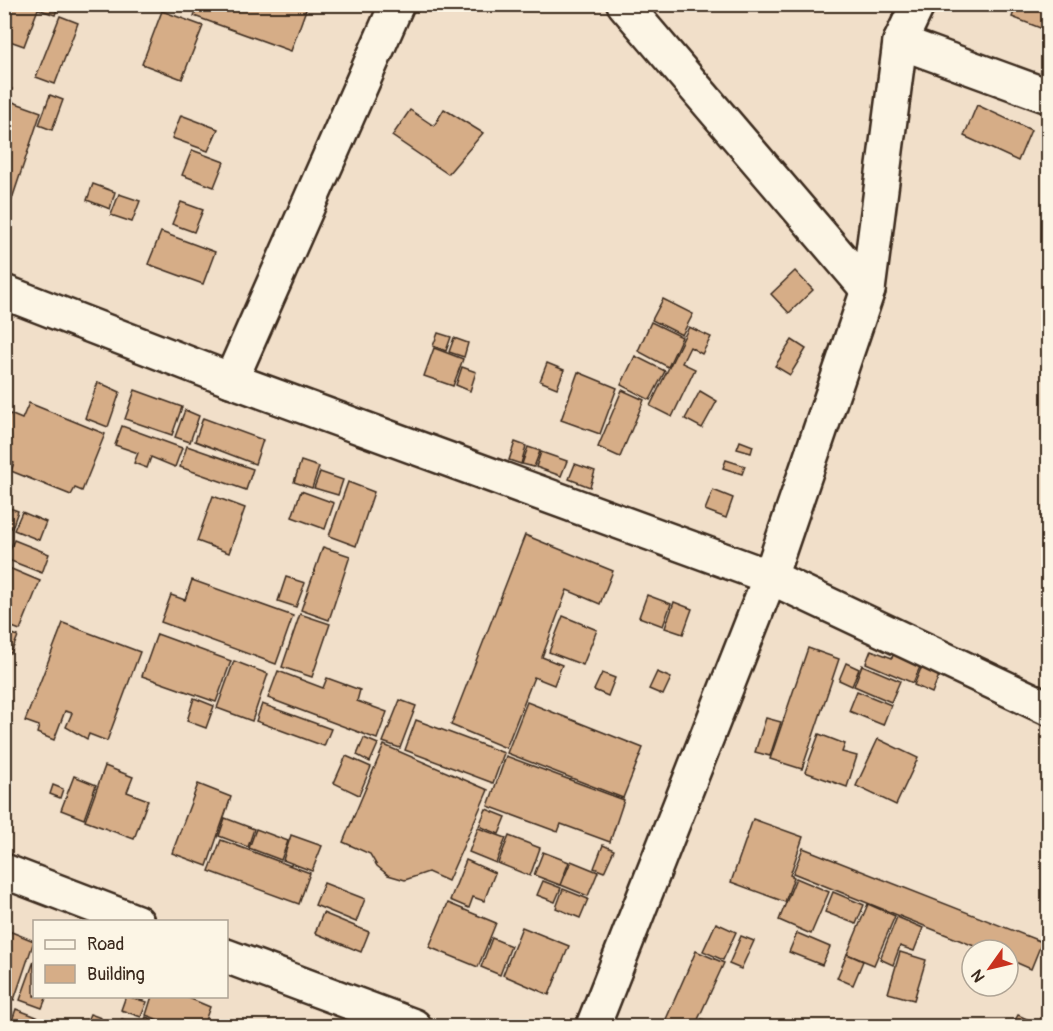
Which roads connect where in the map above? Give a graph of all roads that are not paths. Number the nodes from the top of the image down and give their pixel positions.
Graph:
1 (397, 4) edge
2 (624, 4) edge
3 (918, 4) edge
4 (900, 42) junction
5 (1048, 96) edge
6 (868, 290) junction
7 (4, 292) edge
8 (231, 380) junction
9 (770, 577) junction
10 (1048, 708) edge
11 (4, 872) edge
12 (134, 920) edge
13 (228, 957) edge
14 (414, 1026) edge
15 (593, 1026) edge

1 - 8 street
2 - 6 street
3 - 4 street
4 - 5 street
4 - 6 street
6 - 9 street
7 - 8 street
8 - 9 street
9 - 10 street
9 - 15 street
11 - 12 street
13 - 14 street

